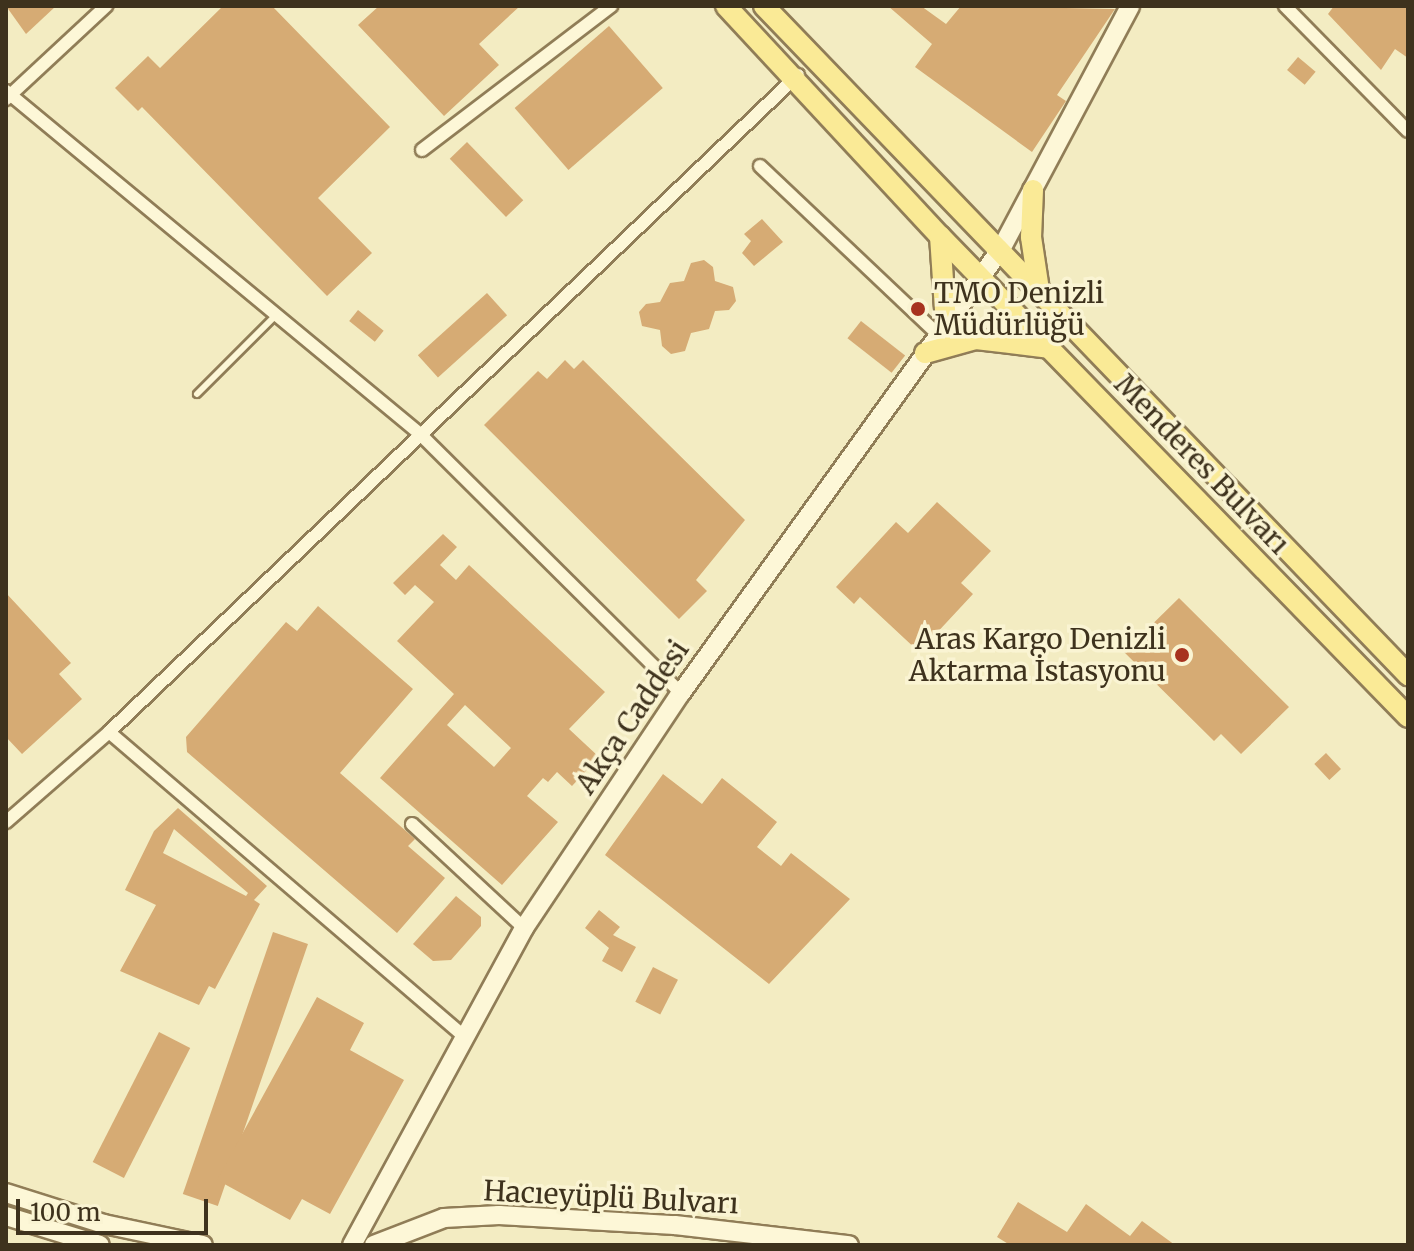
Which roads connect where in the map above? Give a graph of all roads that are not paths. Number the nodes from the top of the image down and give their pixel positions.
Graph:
1 (106, 6) edge
2 (611, 6) edge
3 (764, 6) edge
4 (1130, 6) edge
5 (1285, 6) edge
6 (731, 12) edge
7 (797, 76) junction
8 (8, 95) edge
9 (1408, 131) edge
10 (422, 150) dead end
11 (760, 166) dead end
12 (1033, 190) junction
13 (940, 236) junction
14 (990, 263) junction
15 (1039, 290) junction
16 (276, 315) junction
17 (944, 334) junction
18 (1050, 348) junction
19 (925, 353) joint
20 (197, 394) dead end
21 (420, 434) junction
22 (1247, 512) junction
23 (1408, 675) edge
24 (681, 693) junction
25 (1408, 717) edge
26 (109, 732) junction
27 (6, 822) edge
28 (412, 824) dead end
29 (524, 928) junction
30 (462, 1035) junction
31 (6, 1193) edge
32 (6, 1216) edge
33 (104, 1224) junction
34 (98, 1245) edge
35 (203, 1245) edge
36 (352, 1245) edge
37 (374, 1245) edge
38 (849, 1245) edge

1 - 8 street
2 - 10 street
3 - 14 main road, Menderes Bulvarı
4 - 12 street
5 - 9 street
6 - 7 main road, Menderes Bulvarı
7 - 13 main road, Menderes Bulvarı
7 - 14 main road
7 - 21 street
8 - 16 street
11 - 17 street
12 - 14 street
12 - 15 main road
13 - 14 main road, Menderes Bulvarı
13 - 17 main road
14 - 15 main road, Menderes Bulvarı
14 - 17 street
14 - 18 main road, Menderes Bulvarı
14 - 22 main road
15 - 22 main road, Menderes Bulvarı
16 - 20 lane
16 - 21 street
17 - 18 main road
17 - 19 main road
18 - 25 main road, Menderes Bulvarı
19 - 24 street, Akça Caddesi
21 - 24 street
21 - 26 street
22 - 23 main road, Menderes Bulvarı
24 - 29 street, Akça Caddesi
26 - 27 street
26 - 30 street
28 - 29 street
29 - 30 street, Akça Caddesi
30 - 36 street, Akça Caddesi
31 - 33 street
32 - 34 street
33 - 34 street
33 - 35 street
37 - 38 street, Hacıeyüplü Bulvarı

